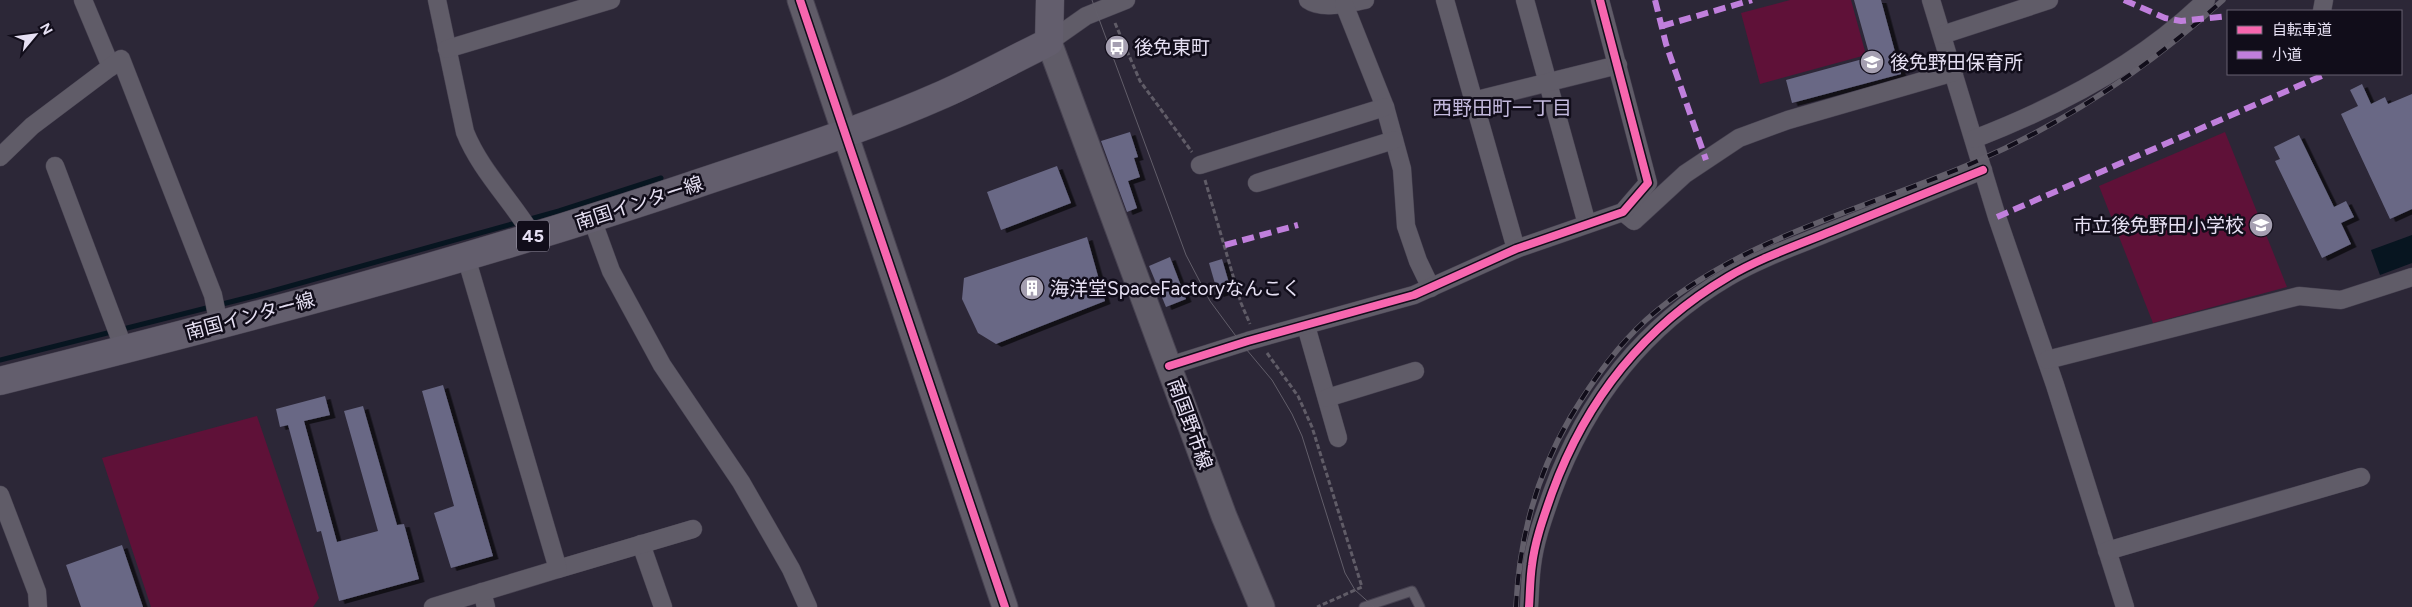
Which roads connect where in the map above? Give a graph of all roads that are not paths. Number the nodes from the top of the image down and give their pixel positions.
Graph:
1 (83, 0) edge
2 (437, 0) edge
3 (611, 0) edge
4 (800, 0) edge
5 (1050, 0) edge
6 (1126, 0) edge
7 (1308, 0) edge
8 (1364, 0) edge
9 (1445, 0) edge
10 (1525, 0) edge
11 (1600, 0) edge
12 (1931, 0) edge
13 (2049, 0) edge
14 (2206, 0) edge
15 (1344, 4) junction
16 (1942, 35) junction
17 (1049, 42) junction
18 (447, 49) junction
19 (1618, 65) junction
20 (111, 67) junction
21 (1954, 72) junction
22 (1547, 83) junction
23 (1473, 102) junction
24 (1385, 107) junction
25 (844, 134) junction
26 (1974, 139) junction
27 (1394, 140) junction
28 (2, 150) edge
29 (1200, 165) road end
30 (55, 166) dead end
31 (1983, 170) junction
32 (1256, 183) dead end
33 (1624, 212) junction
34 (592, 219) junction
35 (1587, 224) junction
36 (533, 236) junction
37 (1516, 250) junction
38 (466, 257) junction
39 (2412, 277) edge
40 (1431, 288) junction
41 (217, 311) junction
42 (1306, 326) junction
43 (124, 350) junction
44 (2047, 360) junction
45 (1168, 366) junction
46 (1415, 371) dead end
47 (0, 381) edge
48 (1327, 398) junction
49 (1338, 438) dead end
50 (2361, 477) dead end
51 (0, 495) edge
52 (693, 529) dead end
53 (641, 544) junction
54 (2107, 551) junction
55 (558, 568) junction
56 (484, 600) edge
57 (38, 607) edge
58 (433, 607) edge
59 (663, 607) edge
60 (808, 607) edge
61 (1005, 607) edge
62 (1262, 607) edge
63 (1364, 607) edge
64 (1420, 607) edge
65 (1529, 607) edge
66 (2125, 607) edge

1 - 20 street
2 - 18 street
3 - 18 street
4 - 25 street
5 - 17 main road
6 - 17 street
7 - 15 street
8 - 15 street
9 - 23 street
10 - 22 street
11 - 19 street
12 - 16 street
13 - 16 street
14 - 26 street
15 - 24 street
16 - 21 street
17 - 25 main road, 南国インター線 / 45
17 - 45 street, 南国野市線
18 - 36 street
19 - 22 street
19 - 33 street
20 - 28 street
20 - 41 street
21 - 26 street
21 - 33 street
22 - 23 street
22 - 35 street
23 - 37 street
24 - 27 street
24 - 29 street
25 - 34 main road, 南国インター線 / 45
25 - 61 street
26 - 31 street
27 - 32 street
27 - 40 street
30 - 43 street
31 - 44 street
31 - 65 street
33 - 35 street
34 - 36 main road, 南国インター線 / 45
34 - 60 street
35 - 37 street
36 - 38 main road, 南国インター線 / 45
37 - 40 street
38 - 41 main road, 南国インター線 / 45
38 - 55 street
39 - 44 street
40 - 42 street
41 - 43 main road, 南国インター線 / 45
42 - 45 street
42 - 48 street
43 - 47 main road, 南国インター線 / 45
44 - 54 street
45 - 62 street, 南国野市線
46 - 48 street
48 - 49 street
50 - 54 street
51 - 57 street
52 - 53 street
53 - 55 street
53 - 59 street
54 - 66 street
55 - 56 street
56 - 58 street
63 - 64 lane

